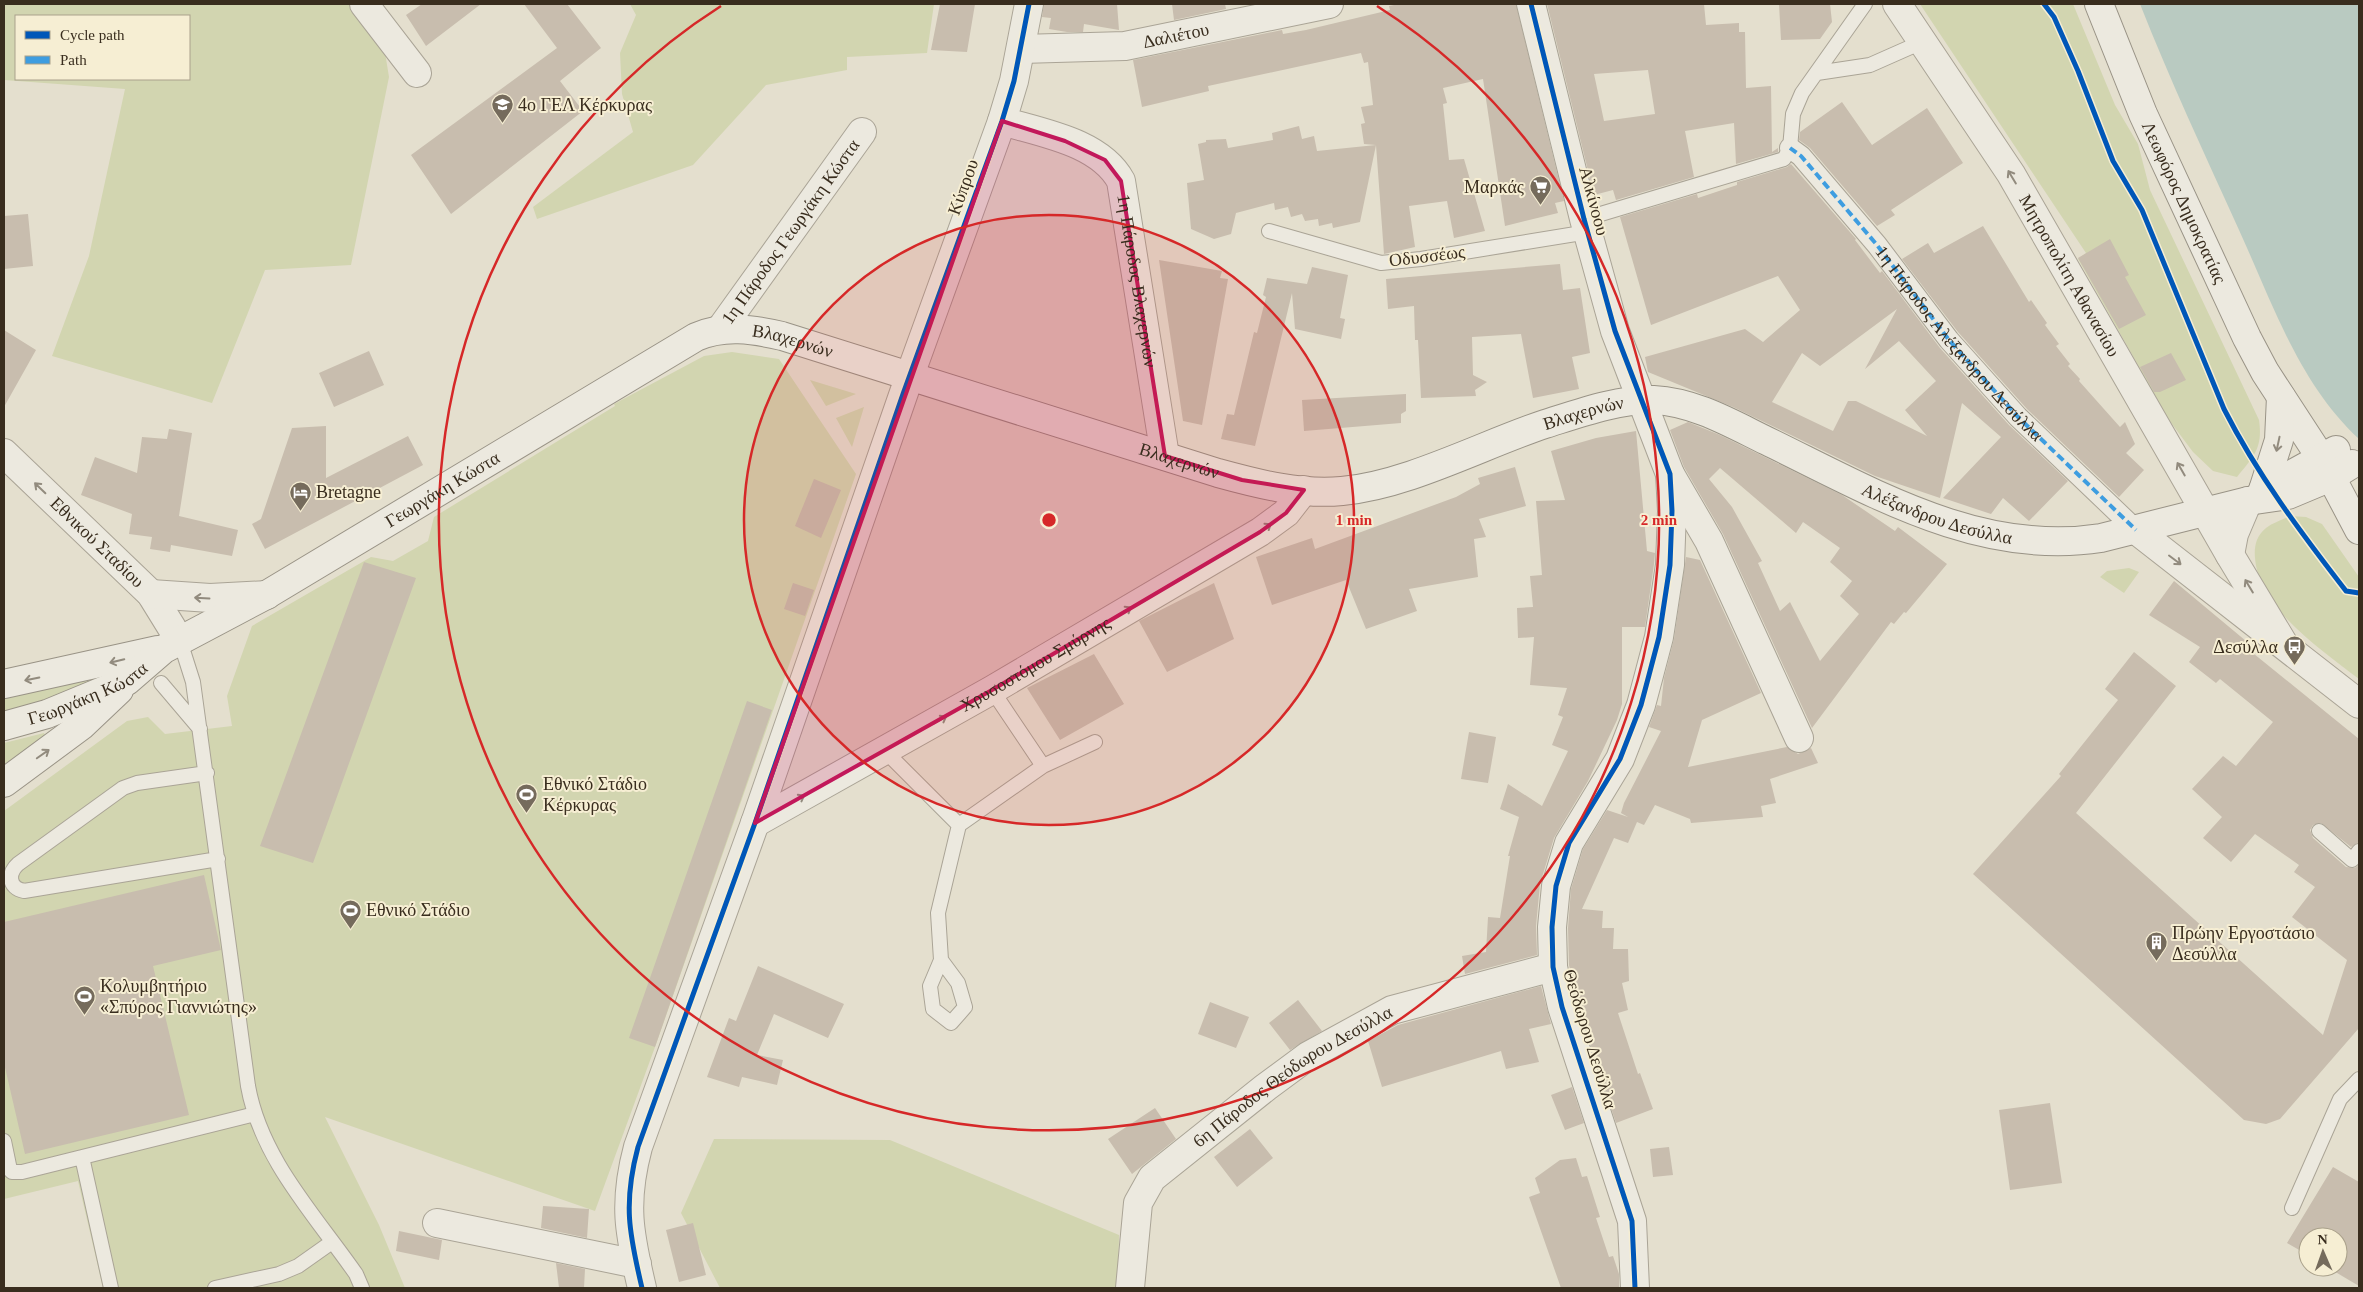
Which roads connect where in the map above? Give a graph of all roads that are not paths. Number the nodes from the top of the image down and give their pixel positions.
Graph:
1 (364, 4) edge
2 (1028, 4) edge
3 (1329, 4) edge
4 (1531, 4) edge
5 (1866, 4) edge
6 (1897, 4) edge
7 (2099, 4) edge
8 (1922, 42) junction
9 (1021, 49) junction
10 (417, 73) dead end
11 (1816, 73) junction
12 (1002, 121) junction
13 (862, 132) dead end
14 (1790, 148) junction
15 (1586, 226) junction
16 (1269, 231) dead end
17 (720, 330) junction
18 (910, 375) junction
19 (2281, 397) junction
20 (1642, 401) junction
21 (4, 453) edge
22 (1165, 456) junction
23 (2340, 464) edge
24 (1670, 474) junction
25 (1304, 490) junction
26 (2256, 495) junction
27 (2359, 495) edge
28 (2206, 511) junction
29 (2136, 530) junction
30 (2359, 530) edge
31 (2230, 555) junction
32 (151, 594) junction
33 (268, 594) junction
34 (2283, 643) junction
35 (172, 645) junction
36 (127, 681) junction
37 (161, 683) dead end
38 (4, 684) edge
39 (992, 690) junction
40 (2359, 704) edge
41 (4, 726) edge
42 (200, 729) junction
43 (1800, 738) dead end
44 (1095, 742) dead end
45 (885, 751) junction
46 (1043, 766) junction
47 (207, 773) junction
48 (4, 783) edge
49 (755, 822) junction
50 (958, 825) junction
51 (2318, 832) dead end
52 (2359, 851) edge
53 (218, 859) junction
54 (8, 886) edge
55 (941, 960) dead end
56 (1553, 968) junction
57 (2359, 1079) edge
58 (255, 1114) junction
59 (4, 1141) edge
60 (82, 1157) junction
61 (2292, 1208) dead end
62 (437, 1223) dead end
63 (332, 1242) junction
64 (639, 1276) edge
65 (111, 1288) edge
66 (215, 1288) edge
67 (362, 1288) edge
68 (1130, 1288) edge
69 (1635, 1288) edge

1 - 10 street
2 - 9 street, Κύπρου
3 - 9 street, Δαλιέτου
4 - 15 street, Αλκίνοου
5 - 11 lane
6 - 8 street, Μητροπολίτη Αθανασίου
7 - 19 street, Λεωφόρος Δημοκρατίας
8 - 11 lane
28 -> 8 street, Μητροπολίτη Αθανασίου
9 - 12 street, Κύπρου
11 - 14 lane
12 - 18 street, Κύπρου
12 - 22 street, 1η Πάροδος Βλαχερνών
13 - 17 street, 1η Πάροδος Γεωργάκη Κώστα
14 - 15 lane, Οδυσσέως
14 - 29 street, 1η Πάροδος Αλέξανδρου Δεσύλλα
15 - 16 lane, Οδυσσέως
15 - 20 street, Αλκίνοου
17 - 18 street, Βλαχερνών
17 - 33 street, Γεωργάκη Κώστα
18 - 22 street, Βλαχερνών
18 - 49 street, Κύπρου
19 - 23 street, Λεωφόρος Δημοκρατίας
19 -> 26 street
20 - 24 street, Θεόδωρου Δεσύλλα
20 - 25 street, Βλαχερνών
20 - 29 street, Αλέξανδρου Δεσύλλα
32 -> 21 street, Εθνικού Σταδίου
22 - 25 street, Βλαχερνών
23 - 26 street, Αλέξανδρου Δεσύλλα
23 - 27 street, Λεωφόρος Δημοκρατίας
23 - 30 street
24 - 43 street
24 - 56 street, Θεόδωρου Δεσύλλα
39 -> 25 street, Χρυσοστόμου Σμύρνης
26 - 28 street, Αλέξανδρου Δεσύλλα
26 - 31 street
28 - 29 street, Αλέξανδρου Δεσύλλα
28 - 31 street, Μητροπολίτη Αθανασίου
29 -> 34 street, Μητροπολίτη Αθανασίου
34 -> 31 street, Μητροπολίτη Αθανασίου
33 -> 32 street
32 - 35 street, Εθνικού Σταδίου
33 - 35 street, Γεωργάκη Κώστα
34 - 40 street, Μητροπολίτη Αθανασίου
35 - 36 street, Γεωργάκη Κώστα
35 -> 38 street, Γεωργάκη Κώστα
35 - 42 lane
36 - 41 street, Γεωργάκη Κώστα
48 -> 36 street
37 - 42 lane
45 -> 39 street, Χρυσοστόμου Σμύρνης
39 - 46 lane
42 - 47 lane
44 - 46 lane
49 -> 45 street, Χρυσοστόμου Σμύρνης
45 - 50 lane
46 - 50 lane
47 - 53 lane
47 - 54 lane
49 - 64 street, Κύπρου
50 - 55 lane
51 - 52 lane
53 - 54 lane
53 - 58 lane
56 - 68 street, 6η Πάροδος Θεόδωρου Δεσύλλα
56 - 69 street, Θεόδωρου Δεσύλλα
57 - 61 lane
58 - 60 lane
58 - 63 lane
59 - 60 lane
60 - 65 lane
62 - 64 street
63 - 66 lane
63 - 67 lane

